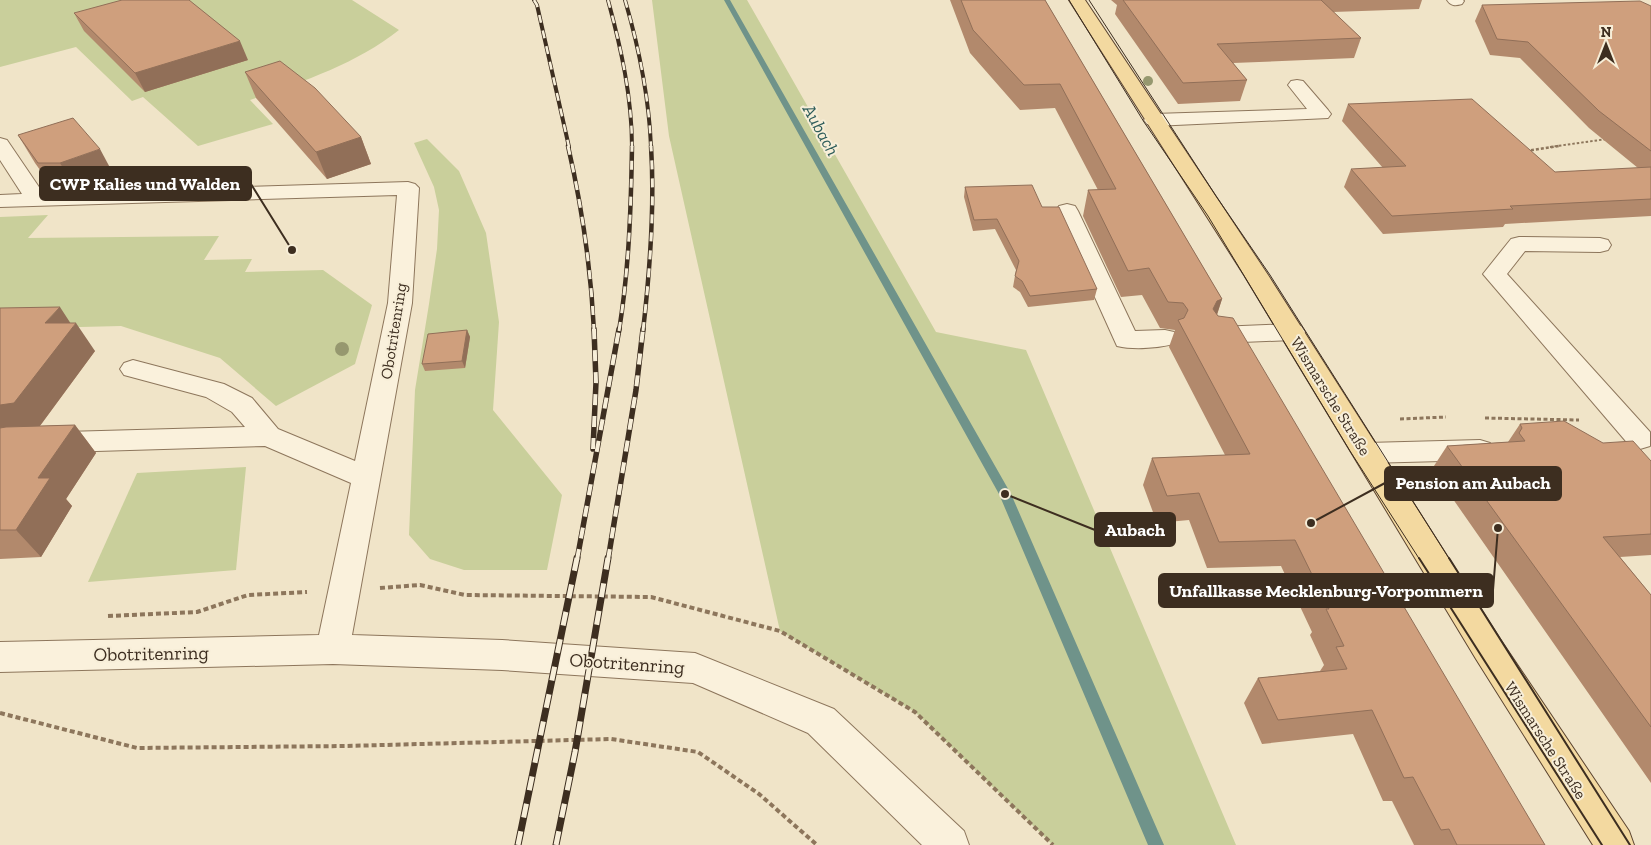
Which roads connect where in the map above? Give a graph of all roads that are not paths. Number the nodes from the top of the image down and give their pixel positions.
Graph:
1 (1077, 0) edge
2 (1297, 86) dead end
3 (1154, 120) junction
4 (0, 144) edge
5 (36, 199) junction
6 (0, 202) edge
7 (1067, 211) dead end
8 (1600, 245) dead end
9 (1292, 332) junction
10 (1218, 335) edge
11 (1165, 338) dead end
12 (132, 369) dead end
13 (1632, 429) road end
14 (268, 436) junction
15 (0, 450) edge
16 (1490, 450) edge
17 (1367, 453) junction
18 (367, 478) junction
19 (333, 649) junction
20 (0, 657) edge
21 (950, 845) edge
22 (1615, 845) edge

1 - 3 main road, Wismarsche Straße
2 - 3 street
3 - 9 main road, Wismarsche Straße
4 - 5 street
5 - 6 street
5 - 18 street, Obotritenring
7 - 11 street
8 - 13 street
9 - 10 street
9 - 17 main road, Wismarsche Straße
12 - 14 street
14 - 15 street
14 - 18 street
16 - 17 street
17 - 22 main road, Wismarsche Straße
18 - 19 street, Obotritenring
19 - 20 street, Obotritenring
19 - 21 street, Obotritenring

